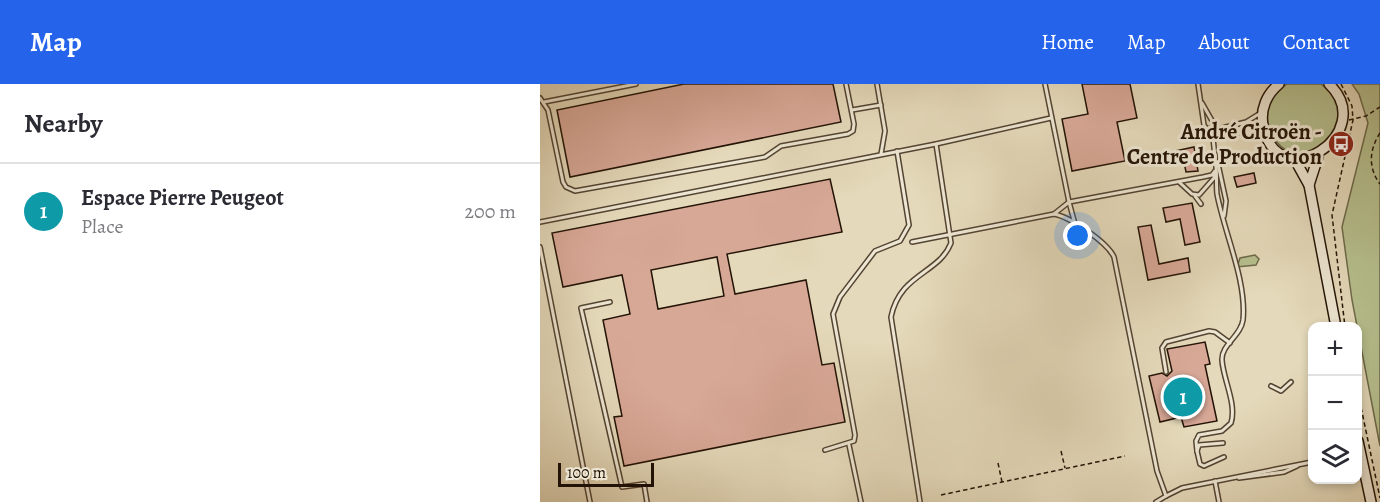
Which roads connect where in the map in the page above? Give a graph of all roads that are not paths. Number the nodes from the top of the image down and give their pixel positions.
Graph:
1 (636, 84) edge
2 (846, 84) edge
3 (877, 84) edge
4 (1045, 84) edge
5 (1198, 84) edge
6 (1279, 84) edge
7 (1329, 84) edge
8 (540, 98) edge
9 (544, 102) junction
10 (1202, 104) junction
11 (881, 105) junction
12 (852, 110) junction
13 (1263, 111) junction
14 (1051, 118) junction
15 (1217, 128) junction
16 (1208, 131) junction
17 (1219, 134) junction
18 (1267, 137) junction
19 (1213, 138) junction
20 (936, 144) junction
21 (897, 151) junction
22 (881, 154) junction
23 (1318, 156) junction
24 (1294, 158) junction
25 (1216, 167) junction
26 (1179, 182) junction
27 (1310, 185) junction
28 (1203, 191) junction
29 (1192, 194) junction
30 (1069, 202) junction
31 (1054, 214) junction
32 (1224, 218) junction
33 (540, 222) edge
34 (1075, 224) junction
35 (951, 234) junction
36 (912, 242) dead end
37 (540, 247) edge
38 (610, 302) dead end
39 (1335, 322) edge
40 (1230, 343) junction
41 (1166, 372) dead end
42 (1291, 382) dead end
43 (1271, 386) dead end
44 (1204, 435) junction
45 (1223, 443) dead end
46 (849, 444) junction
47 (1204, 444) junction
48 (825, 450) dead end
49 (1197, 451) junction
50 (1224, 457) dead end
51 (1308, 463) edge
52 (1362, 469) edge
53 (1215, 482) junction
54 (1166, 495) junction
55 (590, 502) edge
56 (648, 502) edge
57 (861, 502) edge
58 (920, 502) edge
59 (1156, 502) edge
60 (1219, 502) edge
61 (1371, 502) edge

1 - 9 lane
2 - 12 lane
3 - 11 lane
4 - 14 lane
5 - 10 lane
6 - 13 main road
7 - 23 main road
8 - 9 lane
9 - 12 lane
10 - 15 lane
10 - 16 lane
11 - 12 lane
11 - 22 lane
13 - 15 lane
13 - 18 main road
14 - 20 lane
14 - 30 lane
15 - 16 lane
15 - 17 lane
16 - 19 lane
17 - 18 lane
17 - 19 lane
18 - 24 main road
19 - 25 lane
20 - 21 lane
20 - 35 lane
21 - 22 lane
21 - 46 lane
22 - 33 lane
23 - 24 main road
23 - 27 main road
24 - 27 main road
25 - 26 lane
25 - 28 lane
25 - 32 lane
25 - 32 lane
26 - 29 lane
26 - 30 lane
27 - 39 main road
28 - 29 lane
28 - 29 lane
30 - 31 lane
30 - 34 lane
31 - 34 lane
31 - 35 lane
32 - 40 lane
34 - 54 lane
35 - 36 lane
35 - 58 lane
37 - 55 lane
38 - 56 lane
40 - 41 lane
40 - 44 lane
42 - 43 lane
44 - 47 lane
44 - 49 lane
45 - 47 lane
46 - 48 lane
46 - 57 lane
47 - 49 lane
49 - 50 lane
51 - 53 lane
52 - 61 main road
53 - 54 lane
53 - 60 lane
54 - 59 lane

